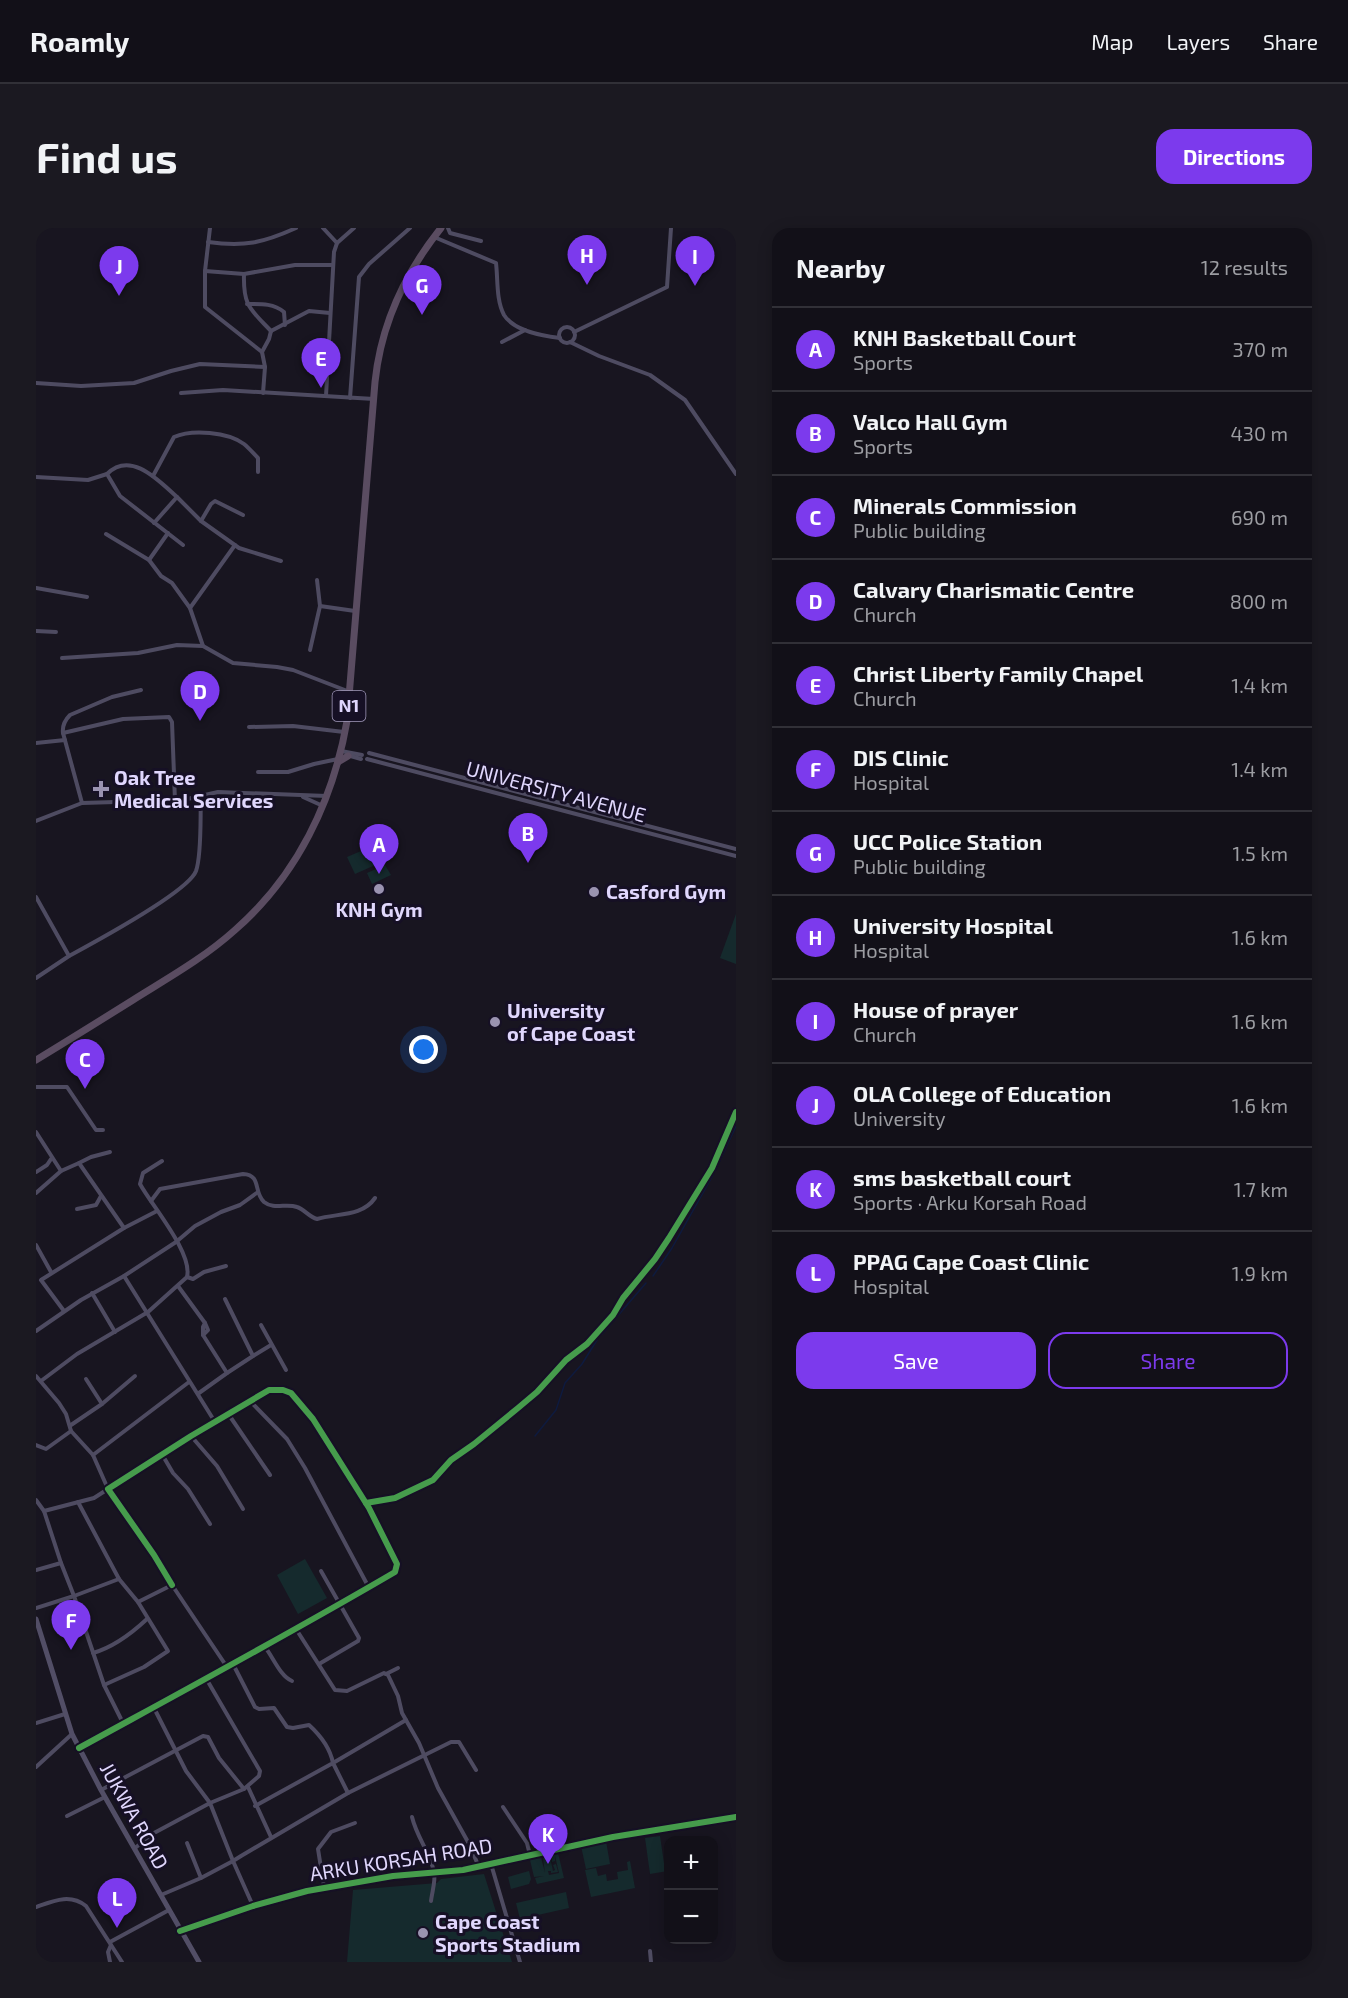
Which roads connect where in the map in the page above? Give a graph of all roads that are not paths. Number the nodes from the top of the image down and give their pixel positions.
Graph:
1 (210, 228) edge
2 (296, 228) edge
3 (323, 228) edge
4 (354, 228) edge
5 (410, 228) edge
6 (441, 228) edge
7 (448, 228) edge
8 (671, 228) edge
9 (434, 237) junction
10 (481, 241) dead end
11 (208, 242) junction
12 (337, 243) junction
13 (333, 265) junction
14 (205, 271) junction
15 (244, 274) junction
16 (247, 304) junction
17 (330, 313) junction
18 (285, 326) junction
19 (526, 330) junction
20 (271, 331) junction
21 (574, 332) junction
22 (574, 337) junction
23 (560, 338) junction
24 (502, 342) dead end
25 (570, 342) junction
26 (582, 346) junction
27 (262, 351) junction
28 (265, 367) junction
29 (36, 383) edge
30 (181, 393) dead end
31 (263, 393) junction
32 (326, 396) junction
33 (351, 398) junction
34 (374, 399) junction
35 (258, 472) dead end
36 (107, 474) junction
37 (736, 474) edge
38 (153, 476) junction
39 (36, 477) edge
40 (177, 497) junction
41 (243, 515) dead end
42 (201, 521) junction
43 (154, 523) junction
44 (168, 533) junction
45 (106, 534) dead end
46 (183, 545) dead end
47 (235, 545) junction
48 (149, 560) junction
49 (281, 561) dead end
50 (317, 580) dead end
51 (36, 588) edge
52 (87, 597) dead end
53 (320, 606) junction
54 (190, 608) junction
55 (356, 611) junction
56 (36, 632) edge
57 (56, 632) dead end
58 (203, 646) junction
59 (310, 650) dead end
60 (62, 658) dead end
61 (141, 690) dead end
62 (350, 692) junction
63 (249, 727) dead end
64 (63, 732) junction
65 (345, 732) junction
66 (65, 740) junction
67 (36, 743) edge
68 (369, 753) dead end
69 (343, 756) junction
70 (361, 757) dead end
71 (367, 759) dead end
72 (258, 772) dead end
73 (201, 796) junction
74 (302, 796) junction
75 (328, 796) junction
76 (175, 801) junction
77 (82, 802) junction
78 (323, 807) junction
79 (36, 821) edge
80 (736, 849) edge
81 (736, 856) edge
82 (36, 897) edge
83 (69, 956) junction
84 (36, 978) edge
85 (36, 1060) edge
86 (36, 1087) edge
87 (736, 1112) edge
88 (103, 1130) dead end
89 (36, 1132) edge
90 (110, 1152) dead end
91 (51, 1159) junction
92 (162, 1161) dead end
93 (79, 1163) junction
94 (36, 1172) edge
95 (61, 1172) junction
96 (258, 1192) junction
97 (36, 1193) edge
98 (101, 1196) junction
99 (375, 1198) dead end
100 (151, 1201) junction
101 (76, 1209) dead end
102 (157, 1211) junction
103 (124, 1228) junction
104 (176, 1242) junction
105 (36, 1245) edge
106 (226, 1266) dead end
107 (51, 1272) junction
108 (124, 1276) junction
109 (187, 1277) junction
110 (41, 1280) junction
111 (36, 1283) edge
112 (178, 1286) junction
113 (92, 1293) junction
114 (225, 1299) dead end
115 (64, 1311) junction
116 (148, 1312) junction
117 (261, 1325) dead end
118 (36, 1331) edge
119 (115, 1332) junction
120 (271, 1345) junction
121 (253, 1356) junction
122 (286, 1370) dead end
123 (227, 1373) junction
124 (36, 1376) edge
125 (135, 1376) dead end
126 (86, 1379) dead end
127 (41, 1381) junction
128 (189, 1382) junction
129 (199, 1393) junction
130 (250, 1401) junction
131 (102, 1404) junction
132 (229, 1415) junction
133 (215, 1422) junction
134 (71, 1425) junction
135 (71, 1431) junction
136 (191, 1436) junction
137 (36, 1445) edge
138 (93, 1455) junction
139 (163, 1456) junction
140 (270, 1475) dead end
141 (108, 1490) junction
142 (36, 1500) edge
143 (78, 1502) junction
144 (366, 1503) junction
145 (243, 1509) dead end
146 (44, 1511) junction
147 (210, 1524) dead end
148 (61, 1563) junction
149 (36, 1570) edge
150 (321, 1571) dead end
151 (119, 1579) junction
152 (172, 1585) junction
153 (368, 1586) junction
154 (74, 1596) junction
155 (138, 1602) junction
156 (339, 1604) junction
157 (36, 1608) edge
158 (36, 1618) edge
159 (147, 1618) junction
160 (296, 1629) junction
161 (38, 1634) edge
162 (265, 1647) junction
163 (93, 1653) junction
164 (233, 1664) junction
165 (319, 1664) junction
166 (227, 1667) junction
167 (398, 1668) dead end
168 (386, 1674) junction
169 (207, 1680) junction
170 (292, 1681) dead end
171 (104, 1685) junction
172 (153, 1706) junction
173 (65, 1714) junction
174 (406, 1720) junction
175 (36, 1723) edge
176 (123, 1723) junction
177 (72, 1734) junction
178 (79, 1748) junction
179 (176, 1752) junction
180 (423, 1755) junction
181 (333, 1763) junction
182 (36, 1767) edge
183 (476, 1770) dead end
184 (246, 1788) junction
185 (100, 1790) junction
186 (348, 1793) junction
187 (105, 1797) junction
188 (210, 1803) junction
189 (255, 1806) junction
190 (503, 1807) dead end
191 (67, 1816) dead end
192 (412, 1817) dead end
193 (736, 1817) edge
194 (355, 1823) dead end
195 (271, 1837) junction
196 (186, 1843) dead end
197 (135, 1848) junction
198 (530, 1855) junction
199 (233, 1861) junction
200 (491, 1864) junction
201 (479, 1867) junction
202 (435, 1873) junction
203 (201, 1878) junction
204 (324, 1887) junction
205 (161, 1895) junction
206 (431, 1901) dead end
207 (253, 1906) junction
208 (36, 1907) edge
209 (170, 1910) junction
210 (180, 1931) junction
211 (111, 1943) junction
212 (650, 1951) dead end
213 (110, 1962) edge
214 (122, 1962) edge
215 (199, 1962) edge
216 (520, 1962) edge
217 (651, 1962) edge

1 - 11 street
2 - 11 street
3 - 12 street
4 - 12 street
5 - 33 street
6 - 9 highway, N1
7 - 10 street
8 - 21 street
9 - 19 street
9 - 34 highway, N1
11 - 14 street
12 - 13 street
13 - 15 street
13 - 17 street
14 - 15 street
14 - 27 street
15 - 16 street
16 - 18 street
16 - 20 street
17 - 18 street
17 - 32 street
18 - 20 street
19 - 23 street
19 - 24 street
20 - 27 street
21 - 22 street
21 - 23 street
22 - 25 street
22 - 26 street
23 - 25 street
25 - 26 street
26 - 37 street
27 - 28 street
28 - 29 street
28 - 31 street
30 - 31 street
31 - 32 street
32 - 33 street
33 - 34 street
34 - 55 highway, N1
35 - 38 street
36 - 38 street
36 - 39 street
36 - 43 street
38 - 40 street
40 - 42 street
40 - 43 street
41 - 42 street
42 - 47 street
43 - 44 street
44 - 46 street
44 - 48 street
45 - 48 street
47 - 49 street
47 - 54 street
48 - 54 street
50 - 53 street
51 - 52 street
53 - 55 street
53 - 59 street
54 - 58 street
55 - 62 highway, N1
56 - 57 street
58 - 60 street
58 - 62 street
61 - 64 street
62 - 65 highway, N1
63 - 65 street
64 - 66 street
64 - 76 street
65 - 69 highway, N1
66 - 67 street
66 - 77 street
68 - 80 street, UNIVERSITY AVENUE
69 - 70 street
69 - 72 street
69 - 75 highway, N1
71 - 81 street, UNIVERSITY AVENUE
73 - 74 street
73 - 76 street
73 - 83 street
74 - 75 street
74 - 78 street
75 - 78 highway, N1
76 - 77 street
77 - 79 street
78 - 85 highway, N1
82 - 83 street
83 - 84 street
86 - 88 street
87 - 144 street
89 - 91 street
90 - 93 street
91 - 94 street
91 - 95 street
92 - 100 street
93 - 95 street
93 - 98 street
95 - 97 street
96 - 99 street
96 - 100 street
96 - 104 street
98 - 101 street
98 - 103 street
100 - 102 street
102 - 103 street
102 - 104 street
103 - 107 street
104 - 108 street
104 - 109 street
105 - 107 street
106 - 109 street
107 - 110 street
108 - 113 street
108 - 116 street
109 - 112 street
110 - 111 street
110 - 115 street
112 - 116 street
112 - 123 street
113 - 115 street
113 - 119 street
114 - 121 street
115 - 118 street
116 - 119 street
116 - 128 street
117 - 120 street
119 - 127 street
120 - 121 street
120 - 122 street
121 - 123 street
123 - 129 street
124 - 127 street
125 - 131 street
126 - 131 street
127 - 134 street
128 - 129 street
128 - 138 street
129 - 133 street
130 - 132 street
130 - 144 street
130 - 153 street
131 - 134 street
132 - 133 street
132 - 140 street
133 - 136 street
134 - 135 street
135 - 137 street
135 - 138 street
136 - 139 street
136 - 145 street
138 - 141 street
139 - 141 street
139 - 147 street
141 - 143 street
141 - 152 street
142 - 146 street
143 - 146 street
143 - 151 street
144 - 153 street
146 - 148 street
148 - 149 street
148 - 154 street
150 - 156 street
151 - 154 street
151 - 155 street
152 - 155 street
152 - 166 street
153 - 156 street
154 - 157 street
154 - 163 street
155 - 159 street
156 - 160 street
156 - 165 street
158 - 161 main road, JUKWA ROAD
159 - 163 street
159 - 171 street
160 - 162 street
160 - 165 street
161 - 173 main road, JUKWA ROAD
162 - 164 street
162 - 170 street
163 - 171 street
164 - 166 street
164 - 181 street
165 - 168 street
166 - 169 street
167 - 168 street
168 - 174 street
169 - 172 street
169 - 184 street
171 - 176 street
172 - 176 street
172 - 179 street
173 - 175 street
173 - 177 main road, JUKWA ROAD
174 - 180 street
174 - 181 street
176 - 178 street
177 - 178 main road, JUKWA ROAD
177 - 182 street
178 - 185 main road, JUKWA ROAD
179 - 184 street
179 - 185 street
179 - 188 street
180 - 183 street
180 - 186 street
180 - 201 street
181 - 186 street
181 - 189 street
184 - 188 street
184 - 189 street
185 - 187 main road, JUKWA ROAD
186 - 195 street
187 - 191 street
187 - 197 main road, JUKWA ROAD
188 - 197 street
188 - 199 street
189 - 195 street
190 - 198 street
192 - 202 street
193 - 198 street, ARKU KORSAH ROAD
194 - 204 street
195 - 199 street
196 - 203 street
197 - 205 main road, JUKWA ROAD
198 - 200 street, ARKU KORSAH ROAD
199 - 203 street
199 - 207 street
200 - 201 street, ARKU KORSAH ROAD
200 - 216 street
201 - 202 street, ARKU KORSAH ROAD
202 - 204 street, ARKU KORSAH ROAD
202 - 206 street
203 - 205 street
204 - 207 street, ARKU KORSAH ROAD
205 - 209 main road, JUKWA ROAD
207 - 210 street, ARKU KORSAH ROAD
208 - 211 street
209 - 210 main road, JUKWA ROAD
209 - 211 street
210 - 215 main road, JUKWA ROAD
211 - 213 street
211 - 214 street
212 - 217 street

